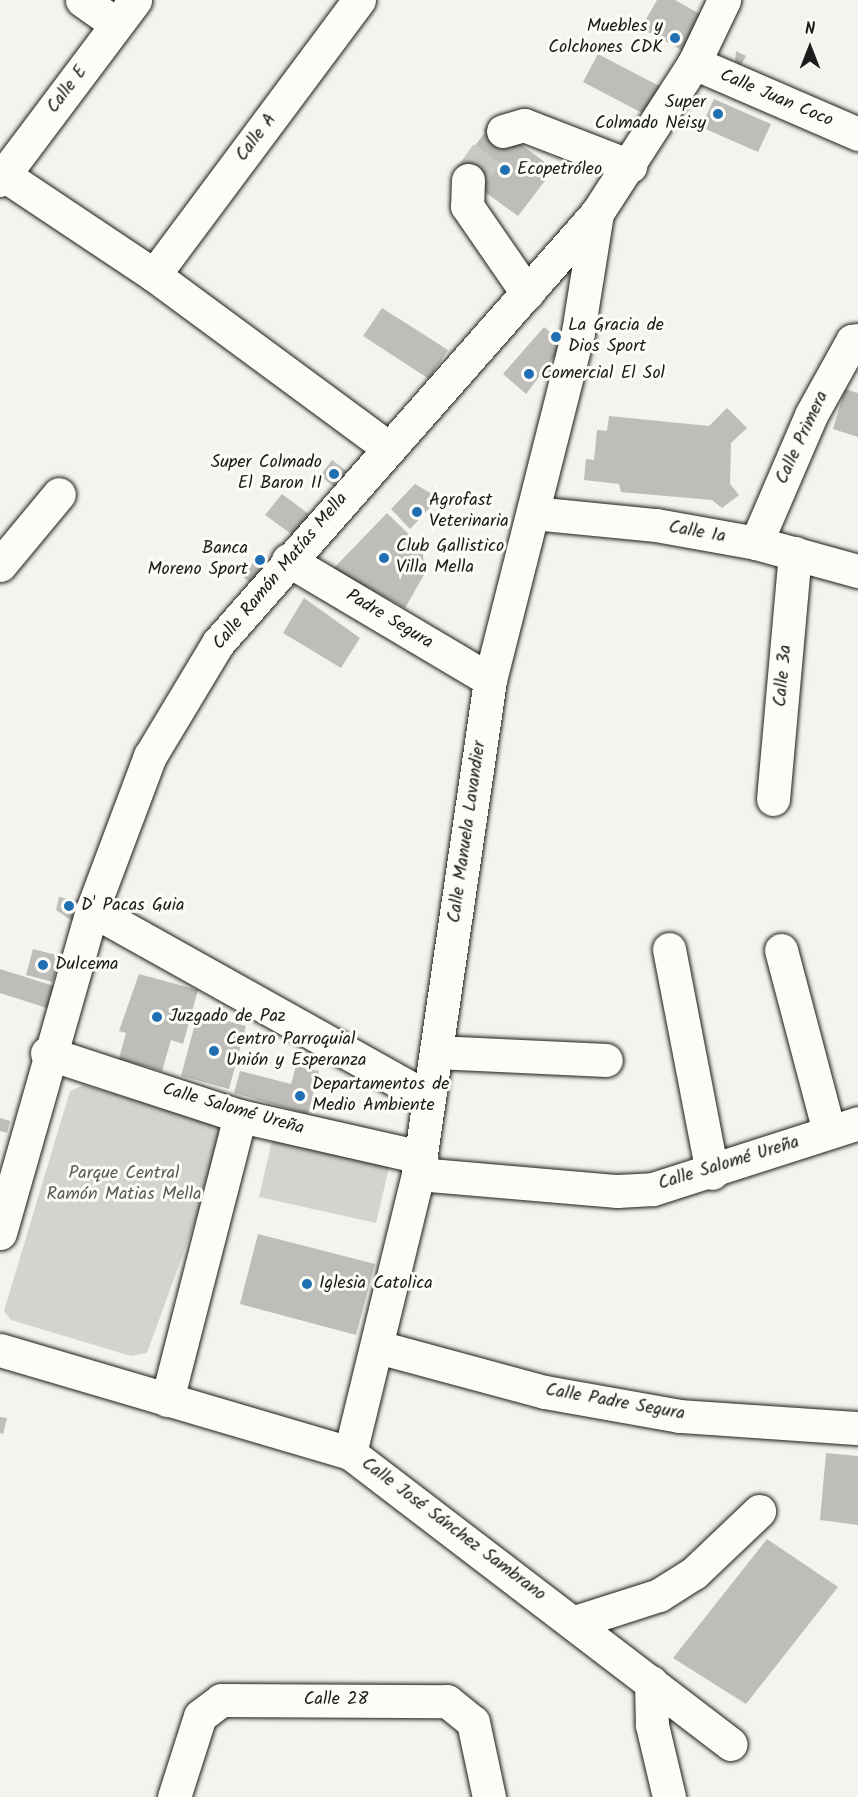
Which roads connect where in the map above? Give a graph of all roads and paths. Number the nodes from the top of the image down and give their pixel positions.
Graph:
1 (82, 0) edge
2 (359, 0) edge
3 (724, 0) edge
4 (126, 12) edge
5 (693, 63) junction
6 (503, 131) dead end
7 (858, 134) edge
8 (630, 166) junction
9 (2, 178) edge
10 (468, 180) tunnel mouth
11 (597, 213) junction
12 (154, 275) junction
13 (527, 293) junction
14 (858, 339) edge
15 (389, 448) junction
16 (59, 494) dead end
17 (533, 513) junction
18 (756, 543) junction
19 (795, 553) junction
20 (288, 560) junction
21 (0, 565) edge
22 (858, 571) edge
23 (490, 680) junction
24 (773, 799) dead end
25 (92, 910) junction
26 (669, 949) dead end
27 (781, 950) dead end
28 (436, 1052) junction
29 (47, 1053) junction
30 (606, 1060) dead end
31 (428, 1098) junction
32 (240, 1116) junction
33 (844, 1127) edge
34 (419, 1166) junction
35 (712, 1173) junction
36 (0, 1233) edge
37 (378, 1347) junction
38 (0, 1350) edge
39 (167, 1400) junction
40 (858, 1428) edge
41 (350, 1453) junction
42 (759, 1511) dead end
43 (575, 1622) junction
44 (651, 1682) junction
45 (730, 1744) dead end
46 (174, 1797) edge
47 (489, 1797) edge
48 (669, 1797) edge

1 - 4 street
2 - 12 street, Calle A
3 - 5 street, Calle Ramón Matías Mella
4 - 9 street, Calle E
5 - 7 street, Calle Juan Coco
5 - 8 street, Calle Ramón Matías Mella
6 - 8 street
8 - 11 street, Calle Ramón Matías Mella
9 - 12 street
10 - 13 street
11 - 13 street, Calle Ramón Matías Mella
11 - 17 street, Calle Manuela Lavandier
12 - 15 street
13 - 15 street, Calle Ramón Matías Mella
14 - 18 street, Calle Primera
15 - 20 street, Calle Ramón Matías Mella
16 - 21 street
17 - 18 street, Calle 1a
17 - 23 street, Calle Manuela Lavandier
18 - 19 street, Calle 1a
19 - 22 street, Calle 1a
19 - 24 street, Calle 3a
20 - 23 street, Padre Segura
20 - 25 street, Calle Ramón Matías Mella
23 - 28 street, Calle Manuela Lavandier
25 - 29 street, Calle Ramón Matías Mella
25 - 31 street
26 - 35 street
27 - 33 street
28 - 30 street
28 - 31 street, Calle Manuela Lavandier
29 - 32 street, Calle Salomé Ureña
29 - 36 street, Calle Ramón Matías Mella
31 - 34 street, Calle Manuela Lavandier
32 - 34 street, Calle Salomé Ureña
32 - 39 street
33 - 35 street, Calle Salomé Ureña
34 - 35 street, Calle Salomé Ureña
34 - 37 street, Calle Manuela Lavandier
37 - 40 street, Calle Padre Segura
37 - 41 street, Calle Manuela Lavandier
38 - 39 street, Calle José Sánchez Sambrano
39 - 41 street, Calle José Sánchez Sambrano
41 - 43 street, Calle José Sánchez Sambrano
42 - 43 street
43 - 44 street, Calle José Sánchez Sambrano
44 - 45 street, Calle José Sánchez Sambrano
44 - 48 street
46 - 47 street, Calle 28

